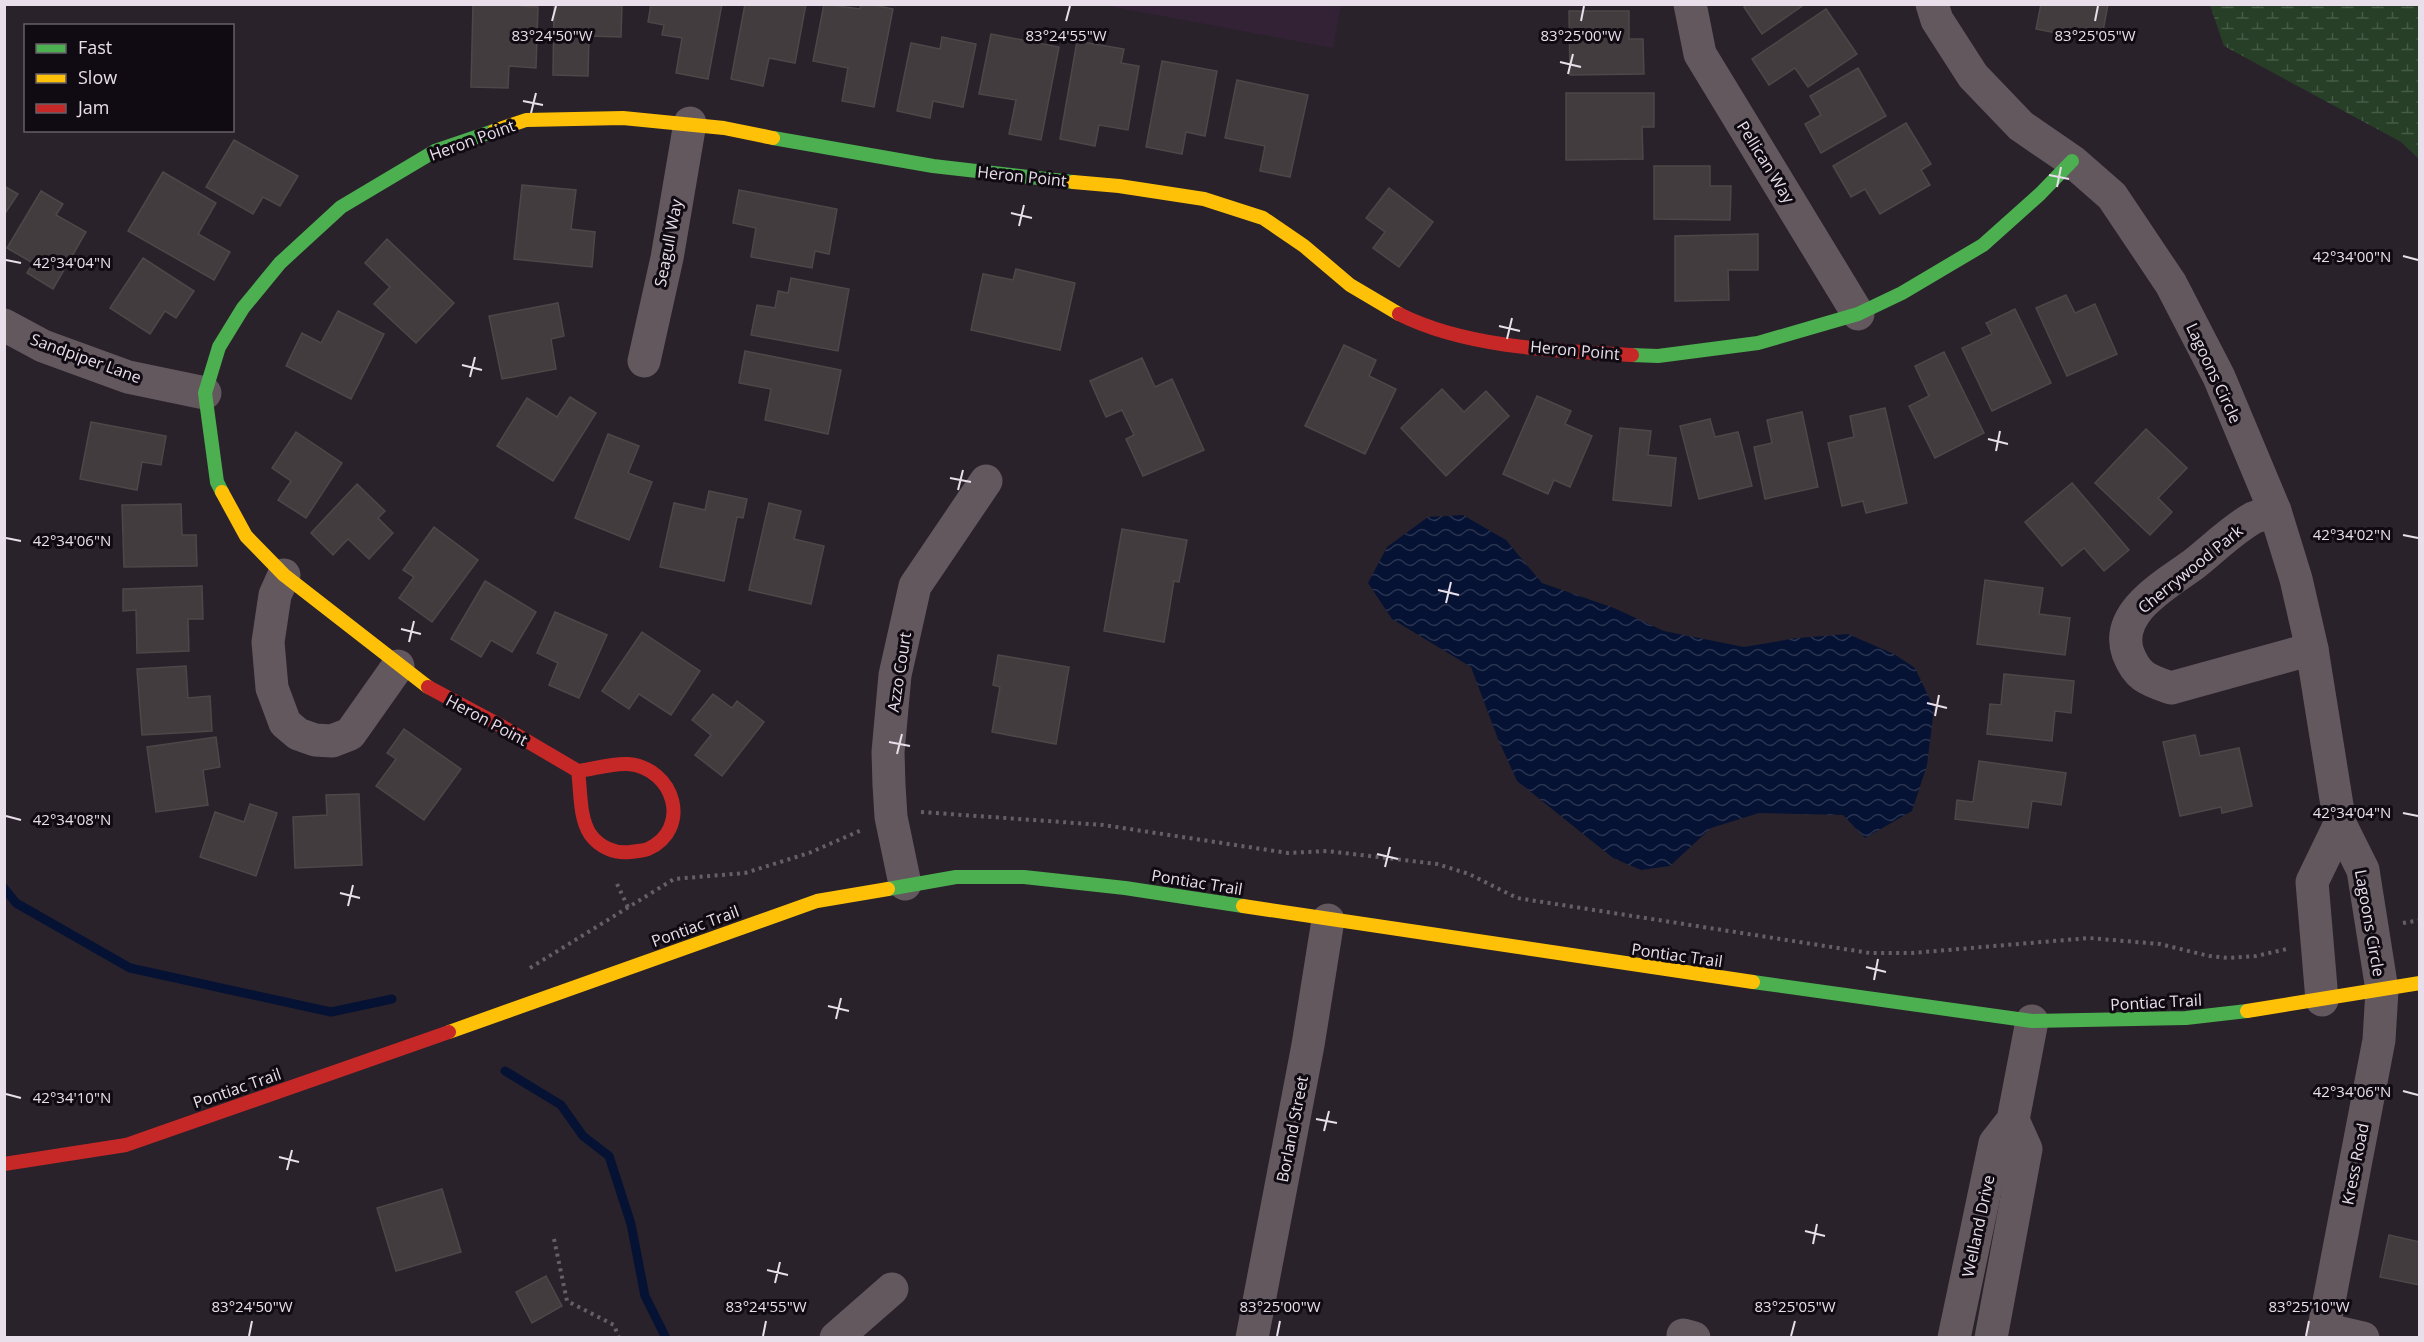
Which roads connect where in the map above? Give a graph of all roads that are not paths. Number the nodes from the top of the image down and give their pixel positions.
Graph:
1 (1690, 4) edge
2 (1932, 4) edge
3 (690, 123) junction
4 (2072, 162) junction
5 (1858, 314) junction
6 (4, 325) edge
7 (644, 362) dead end
8 (205, 393) junction
9 (986, 481) dead end
10 (2275, 512) junction
11 (284, 575) junction
12 (2313, 649) junction
13 (398, 666) junction
14 (578, 771) junction
15 (2340, 824) junction
16 (905, 884) junction
17 (1328, 920) junction
18 (2420, 983) edge
19 (2382, 990) junction
20 (2322, 1000) junction
21 (2032, 1021) junction
22 (2013, 1120) junction
23 (4, 1164) edge
24 (892, 1289) dead end
25 (2323, 1333) edge
26 (836, 1338) edge
27 (1252, 1338) edge
28 (1954, 1338) edge
29 (1991, 1338) edge
30 (2363, 1338) edge

1 - 5 street, Pellican Way
2 - 4 street, Lagoons Circle
3 - 5 street, Heron Point
3 - 7 street, Seagull Way
3 - 8 street, Heron Point
4 - 5 street, Heron Point
4 - 10 street, Lagoons Circle
6 - 8 street, Sandpiper Lane
8 - 11 street, Heron Point
9 - 16 street, Azzo Court
10 - 12 street, Lagoons Circle
10 - 12 street, Cherrywood Park
11 - 13 street, Heron Point
11 - 13 street
12 - 15 street, Lagoons Circle
13 - 14 street, Heron Point
14 - 14 street
15 - 19 street, Lagoons Circle
15 - 20 street
16 - 17 street, Pontiac Trail
16 - 23 street, Pontiac Trail
17 - 21 street, Pontiac Trail
17 - 27 street, Borland Street
18 - 19 street, Pontiac Trail
19 - 20 street, Pontiac Trail
19 - 25 street, Kress Road
20 - 21 street, Pontiac Trail
21 - 22 street, Welland Drive
22 - 28 street, Welland Drive
22 - 29 street, Welland Drive
24 - 26 street
25 - 30 street

